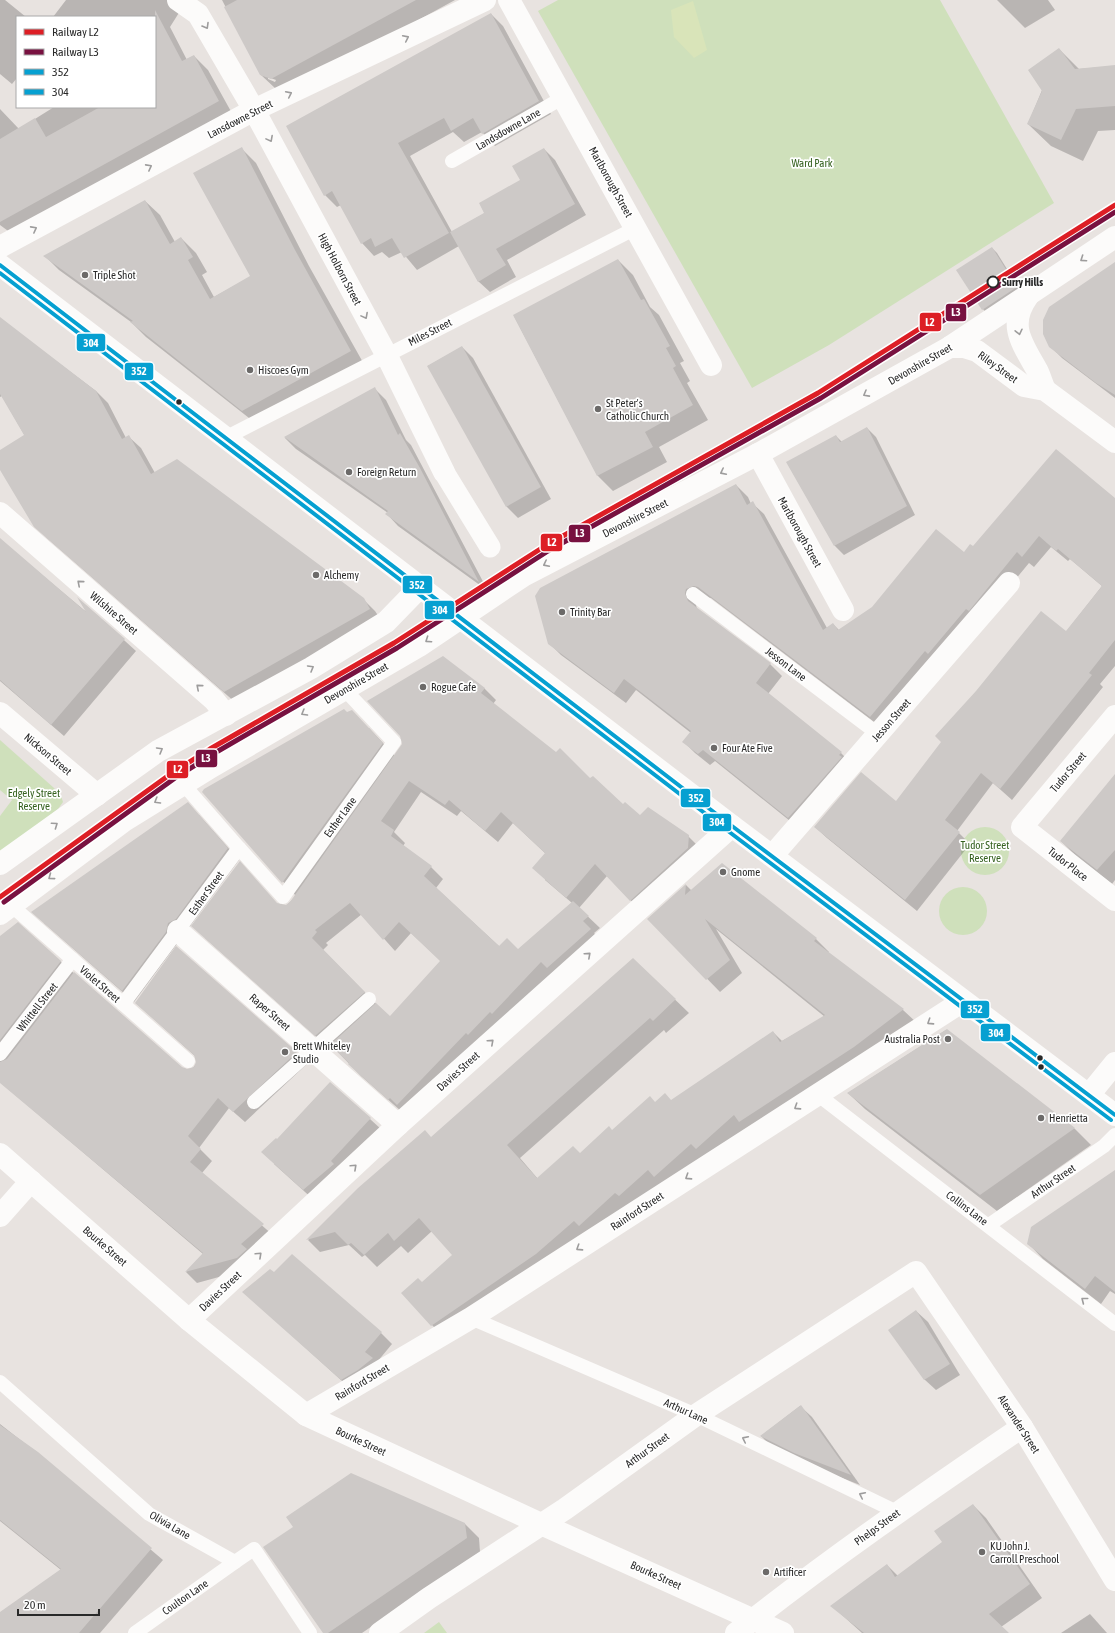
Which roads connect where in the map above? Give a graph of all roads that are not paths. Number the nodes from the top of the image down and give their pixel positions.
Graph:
1 (178, 0) edge
2 (485, 0) edge
3 (509, 0) edge
4 (564, 98) junction
5 (254, 110) junction
6 (452, 161) dead end
7 (636, 228) junction
8 (1114, 240) edge
9 (0, 262) edge
10 (1028, 296) junction
11 (950, 347) junction
12 (386, 354) junction
13 (711, 365) dead end
14 (1045, 390) junction
15 (224, 438) junction
16 (1115, 442) edge
17 (758, 454) junction
18 (444, 472) joint
19 (0, 514) edge
20 (490, 547) dead end
21 (1009, 584) dead end
22 (420, 588) junction
23 (693, 594) dead end
24 (843, 610) dead end
25 (460, 618) junction
26 (345, 690) junction
27 (0, 713) edge
28 (226, 715) junction
29 (1115, 716) edge
30 (878, 734) junction
31 (184, 785) junction
32 (97, 795) junction
33 (732, 826) junction
34 (1022, 827) joint
35 (239, 848) junction
36 (772, 856) junction
37 (0, 864) edge
38 (1115, 900) edge
39 (6, 910) edge
40 (178, 931) junction
41 (72, 959) junction
42 (369, 999) dead end
43 (963, 1001) junction
44 (123, 1004) junction
45 (313, 1050) junction
46 (0, 1054) edge
47 (188, 1061) dead end
48 (1115, 1063) edge
49 (817, 1094) junction
50 (1089, 1095) junction
51 (254, 1102) dead end
52 (1115, 1115) edge
53 (398, 1125) junction
54 (1115, 1135) edge
55 (0, 1154) edge
56 (31, 1181) junction
57 (0, 1216) edge
58 (989, 1225) junction
59 (916, 1272) joint
60 (470, 1318) junction
61 (189, 1320) junction
62 (1115, 1324) edge
63 (0, 1382) edge
64 (306, 1415) junction
65 (696, 1415) junction
66 (1022, 1427) junction
67 (898, 1512) junction
68 (541, 1524) junction
69 (235, 1562) junction
70 (1115, 1580) edge
71 (754, 1619) junction
72 (135, 1633) edge
73 (310, 1633) edge
74 (380, 1633) edge
75 (736, 1633) edge
76 (783, 1633) edge

1 -> 5 street, High Holborn Street
5 -> 2 street, Lansdowne Street
3 - 4 street, Marlborough Street
4 - 6 lane, Landsdowne Lane
4 - 7 street, Marlborough Street
9 -> 5 street, Lansdowne Street
5 -> 12 street, High Holborn Street
7 - 12 lane, Miles Street
7 - 13 street, Marlborough Street
8 -> 10 street, Devonshire Street
9 - 15 street
10 - 11 street, Devonshire Street
10 -> 14 street
11 - 14 street, Riley Street
11 -> 17 street, Devonshire Street
12 - 15 lane, Miles Street
12 - 18 street, High Holborn Street
14 - 16 street, Riley Street
15 - 22 street
17 - 24 street, Marlborough Street
17 -> 25 street, Devonshire Street
18 - 20 street, High Holborn Street
28 -> 19 street, Wilshire Street
21 - 30 street, Jesson Street
22 - 25 street
28 -> 22 street
23 - 30 lane, Jesson Lane
25 -> 26 street, Devonshire Street
25 - 33 street
26 -> 31 street, Devonshire Street
26 - 35 lane, Esther Lane
27 - 32 street, Nickson Street
32 -> 28 street
29 - 34 street, Tudor Street
30 - 36 street, Jesson Street
31 - 35 lane
31 -> 39 street, Devonshire Street
37 -> 32 street
33 - 36 street
53 -> 33 street, Davies Street
34 - 38 street, Tudor Place
35 - 40 lane, Esther Street
36 - 43 street
39 - 41 lane, Violet Street
40 - 44 lane, Esther Street
40 - 45 street, Raper Street
41 - 44 lane, Violet Street
41 - 46 lane, Whittell Street
42 - 45 lane
43 -> 49 street, Rainford Street
43 - 50 street
44 - 47 lane, Violet Street
45 - 51 lane
45 - 53 street, Raper Street
48 - 50 street
49 - 58 lane, Collins Lane
49 -> 60 street, Rainford Street
50 - 52 street
61 -> 53 street, Davies Street
54 - 58 lane, Arthur Street
55 - 56 street, Bourke Street
56 - 57 street
56 - 61 street, Bourke Street
62 -> 58 lane, Collins Lane
59 - 65 street, Arthur Street
59 - 66 street, Alexander Street
60 - 64 street, Rainford Street
60 - 65 lane, Arthur Lane
61 - 64 street, Bourke Street
63 - 69 lane, Olivia Lane
64 - 68 street, Bourke Street
67 -> 65 lane, Arthur Lane
65 - 68 street, Arthur Street
66 - 67 street, Phelps Street
66 - 70 street, Alexander Street
67 - 71 street, Phelps Street
68 - 71 street, Bourke Street
68 - 74 street, Arthur Street
69 - 72 lane, Coulton Lane
69 - 73 lane
71 - 75 street, Phelps Street
71 - 76 street, Bourke Street

